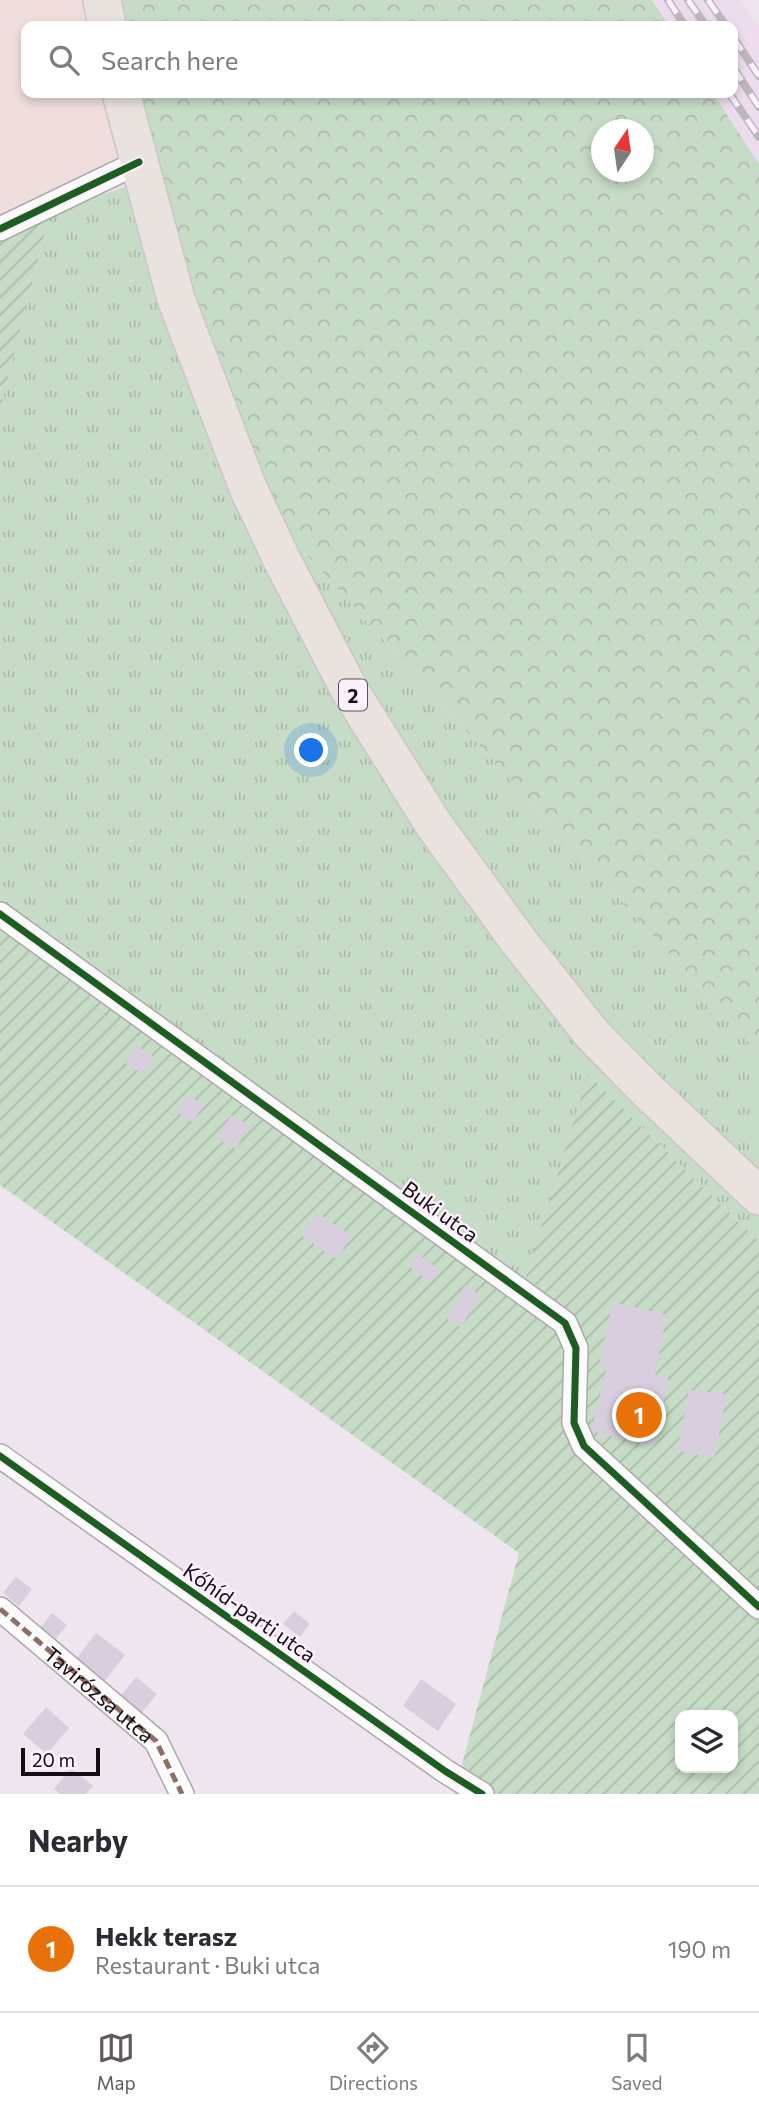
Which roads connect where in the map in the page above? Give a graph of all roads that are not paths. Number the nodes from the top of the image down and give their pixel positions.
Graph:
1 (102, 0) edge
2 (106, 21) edge
3 (122, 98) edge
4 (139, 162) junction
5 (0, 229) edge
6 (0, 914) edge
7 (759, 1196) edge
8 (0, 1456) edge
9 (759, 1607) edge
10 (0, 1609) edge
11 (182, 1794) edge
12 (482, 1794) edge

1 - 2 main road
3 - 4 main road, 2
4 - 5 street
4 - 7 main road, 2
6 - 9 street, Buki utca
8 - 12 street, Kőhíd-parti utca
10 - 11 street, Tavirózsa utca

